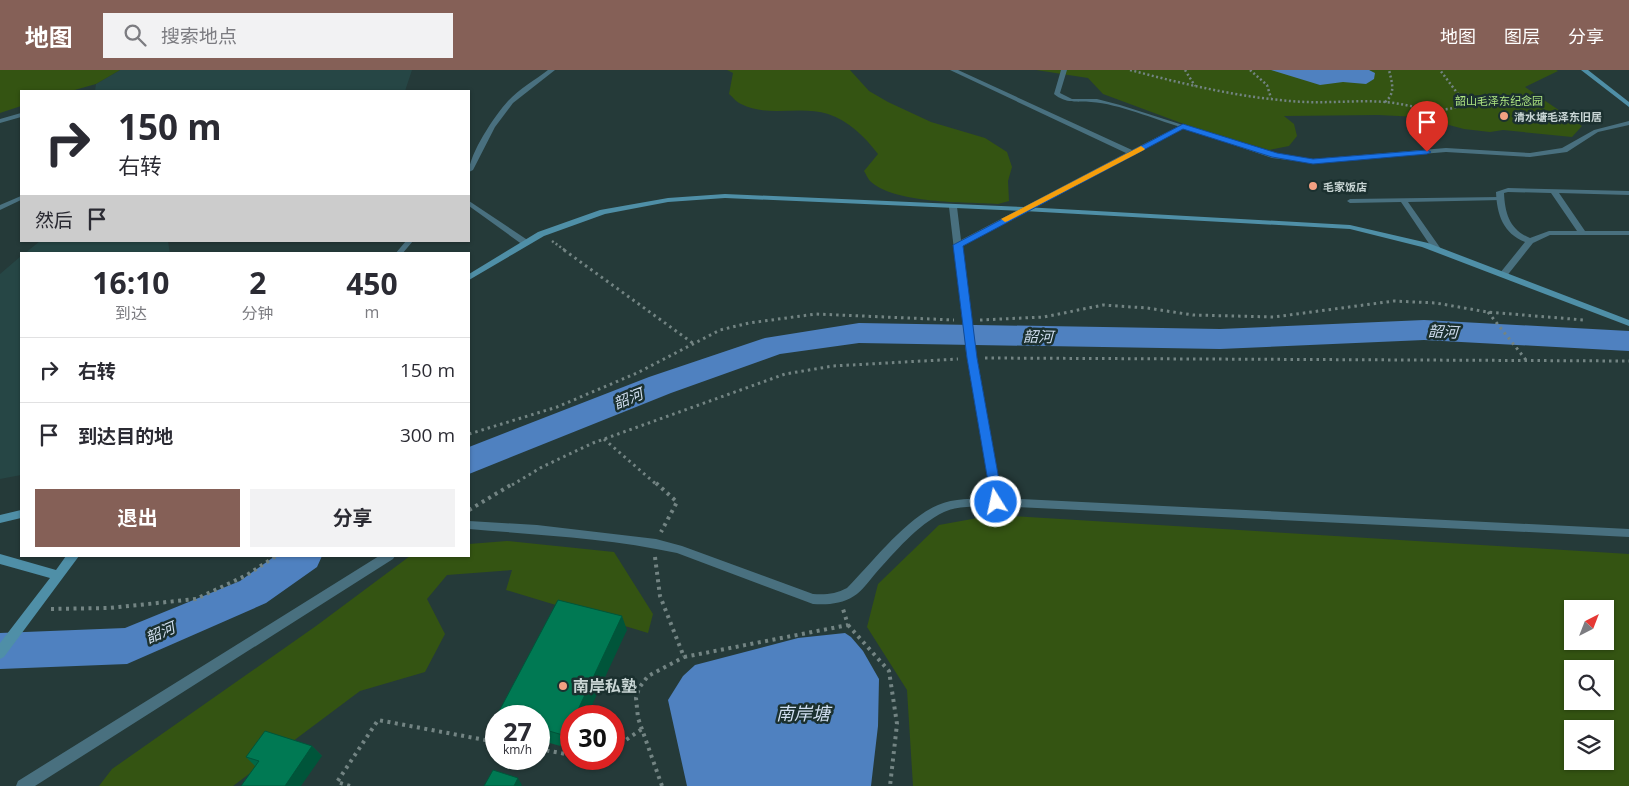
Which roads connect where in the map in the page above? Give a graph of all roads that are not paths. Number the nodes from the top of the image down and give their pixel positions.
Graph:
1 (552, 70) edge
2 (953, 70) edge
3 (1064, 70) edge
4 (1584, 70) edge
5 (1629, 105) edge
6 (20, 115) edge
7 (0, 121) edge
8 (1629, 123) edge
9 (1183, 126) junction
10 (1132, 153) junction
11 (470, 168) edge
12 (1553, 191) junction
13 (1629, 193) edge
14 (20, 198) edge
15 (1500, 198) junction
16 (1403, 200) junction
17 (1350, 201) dead end
18 (470, 204) edge
19 (953, 207) junction
20 (0, 208) edge
21 (1024, 209) junction
22 (1583, 233) junction
23 (1629, 233) edge
24 (1530, 241) junction
25 (409, 242) edge
26 (526, 242) junction
27 (958, 245) junction
28 (1437, 249) junction
29 (400, 252) edge
30 (1503, 275) junction
31 (470, 276) edge
32 (1629, 323) edge
33 (996, 502) junction
34 (20, 514) edge
35 (0, 519) edge
36 (470, 525) edge
37 (1629, 533) edge
38 (72, 557) edge
39 (387, 557) edge
40 (0, 559) edge
41 (58, 575) junction
42 (0, 653) edge
43 (23, 786) edge

1 - 11 street
2 - 10 street
3 - 9 lane
4 - 5 main road
6 - 7 lane
8 - 9 street
9 - 10 street
10 - 21 street
12 - 13 street
12 - 15 street
12 - 22 street
14 - 20 lane
15 - 16 lane
15 - 24 street
16 - 17 lane
16 - 28 lane
18 - 26 street
19 - 21 main road
19 - 26 main road
19 - 27 street
21 - 27 street
21 - 28 main road
22 - 23 street
22 - 24 street
24 - 30 street
25 - 29 lane
26 - 31 main road
27 - 33 street
28 - 30 main road
30 - 32 main road
33 - 36 street
33 - 37 street
34 - 35 main road
38 - 41 main road
39 - 43 street
40 - 41 main road
41 - 42 main road

